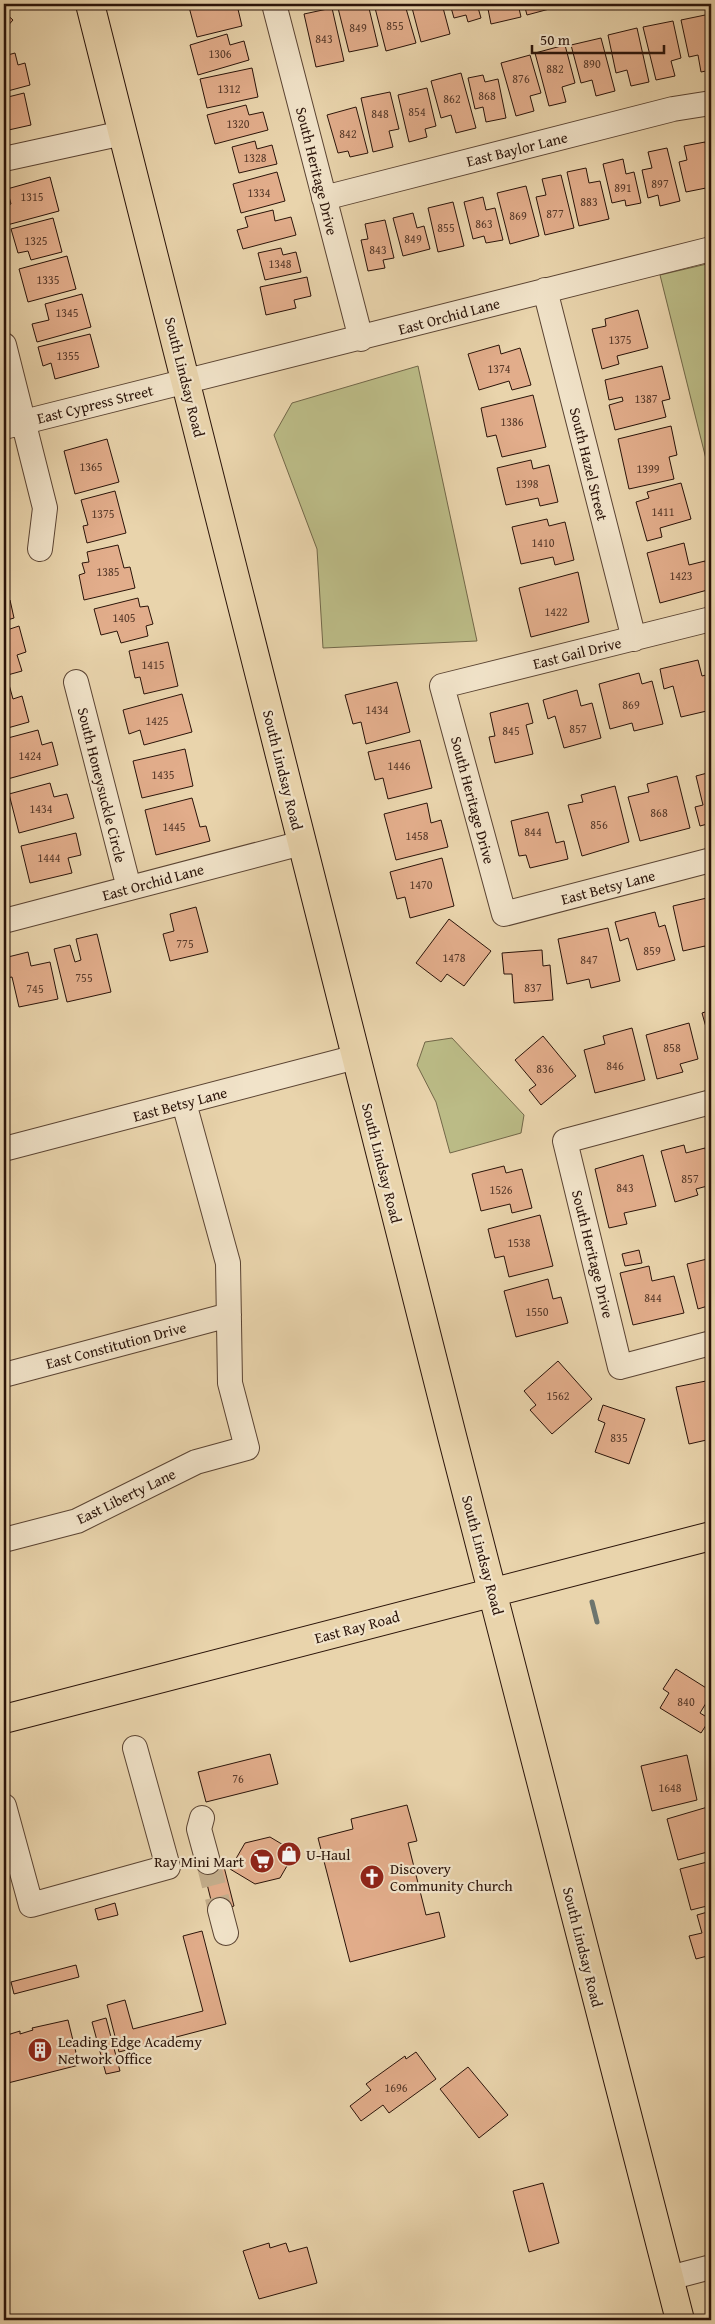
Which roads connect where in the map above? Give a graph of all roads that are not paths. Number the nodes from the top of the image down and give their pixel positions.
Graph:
1 (90, 4) edge
2 (274, 4) edge
3 (711, 103) edge
4 (123, 133) junction
5 (4, 159) edge
6 (324, 198) junction
7 (711, 249) edge
8 (545, 290) junction
9 (361, 339) junction
10 (4, 345) edge
11 (186, 382) junction
12 (14, 425) edge
13 (40, 549) dead end
14 (711, 619) edge
15 (634, 639) junction
16 (76, 682) dead end
17 (442, 686) joint
18 (302, 843) junction
19 (711, 860) edge
20 (129, 888) junction
21 (504, 914) joint
22 (4, 921) edge
23 (356, 1057) junction
24 (184, 1102) junction
25 (711, 1102) edge
26 (4, 1150) edge
27 (229, 1315) junction
28 (711, 1343) edge
29 (4, 1375) edge
30 (711, 1536) edge
31 (4, 1540) edge
32 (492, 1592) junction
33 (4, 1719) edge
34 (135, 1748) dead end
35 (4, 1806) edge
36 (202, 1818) dead end
37 (208, 1862) tunnel mouth
38 (220, 1910) tunnel mouth
39 (226, 1933) dead end
40 (711, 2267) edge
41 (669, 2278) junction
42 (680, 2320) edge

1 - 4 main road, South Lindsay Road
2 - 6 street, South Heritage Drive
3 - 6 street, East Baylor Lane
4 - 5 street
4 - 11 main road, South Lindsay Road
6 - 9 street, South Heritage Drive
7 - 8 street, East Orchid Lane
8 - 9 street, East Orchid Lane
8 - 15 street, South Hazel Street
9 - 11 street, East Orchid Lane
10 - 12 street
11 - 12 street, East Cypress Street
11 - 18 main road, South Lindsay Road
12 - 13 street
14 - 15 street, East Gail Drive
15 - 17 street, East Gail Drive
16 - 20 street, South Honeysuckle Circle
17 - 21 street, South Heritage Drive
18 - 20 street, East Orchid Lane
18 - 23 main road, South Lindsay Road
19 - 21 street, East Betsy Lane
20 - 22 street, East Orchid Lane
23 - 24 street, East Betsy Lane
23 - 32 main road, South Lindsay Road
24 - 26 street, East Betsy Lane
24 - 27 street
25 - 28 street, South Heritage Drive
27 - 29 street, East Constitution Drive
27 - 31 street, East Liberty Lane
30 - 32 main road, East Ray Road
32 - 33 main road, East Ray Road
32 - 41 main road, South Lindsay Road
34 - 35 street
36 - 37 street
38 - 39 street
40 - 41 street
41 - 42 main road, South Lindsay Road

